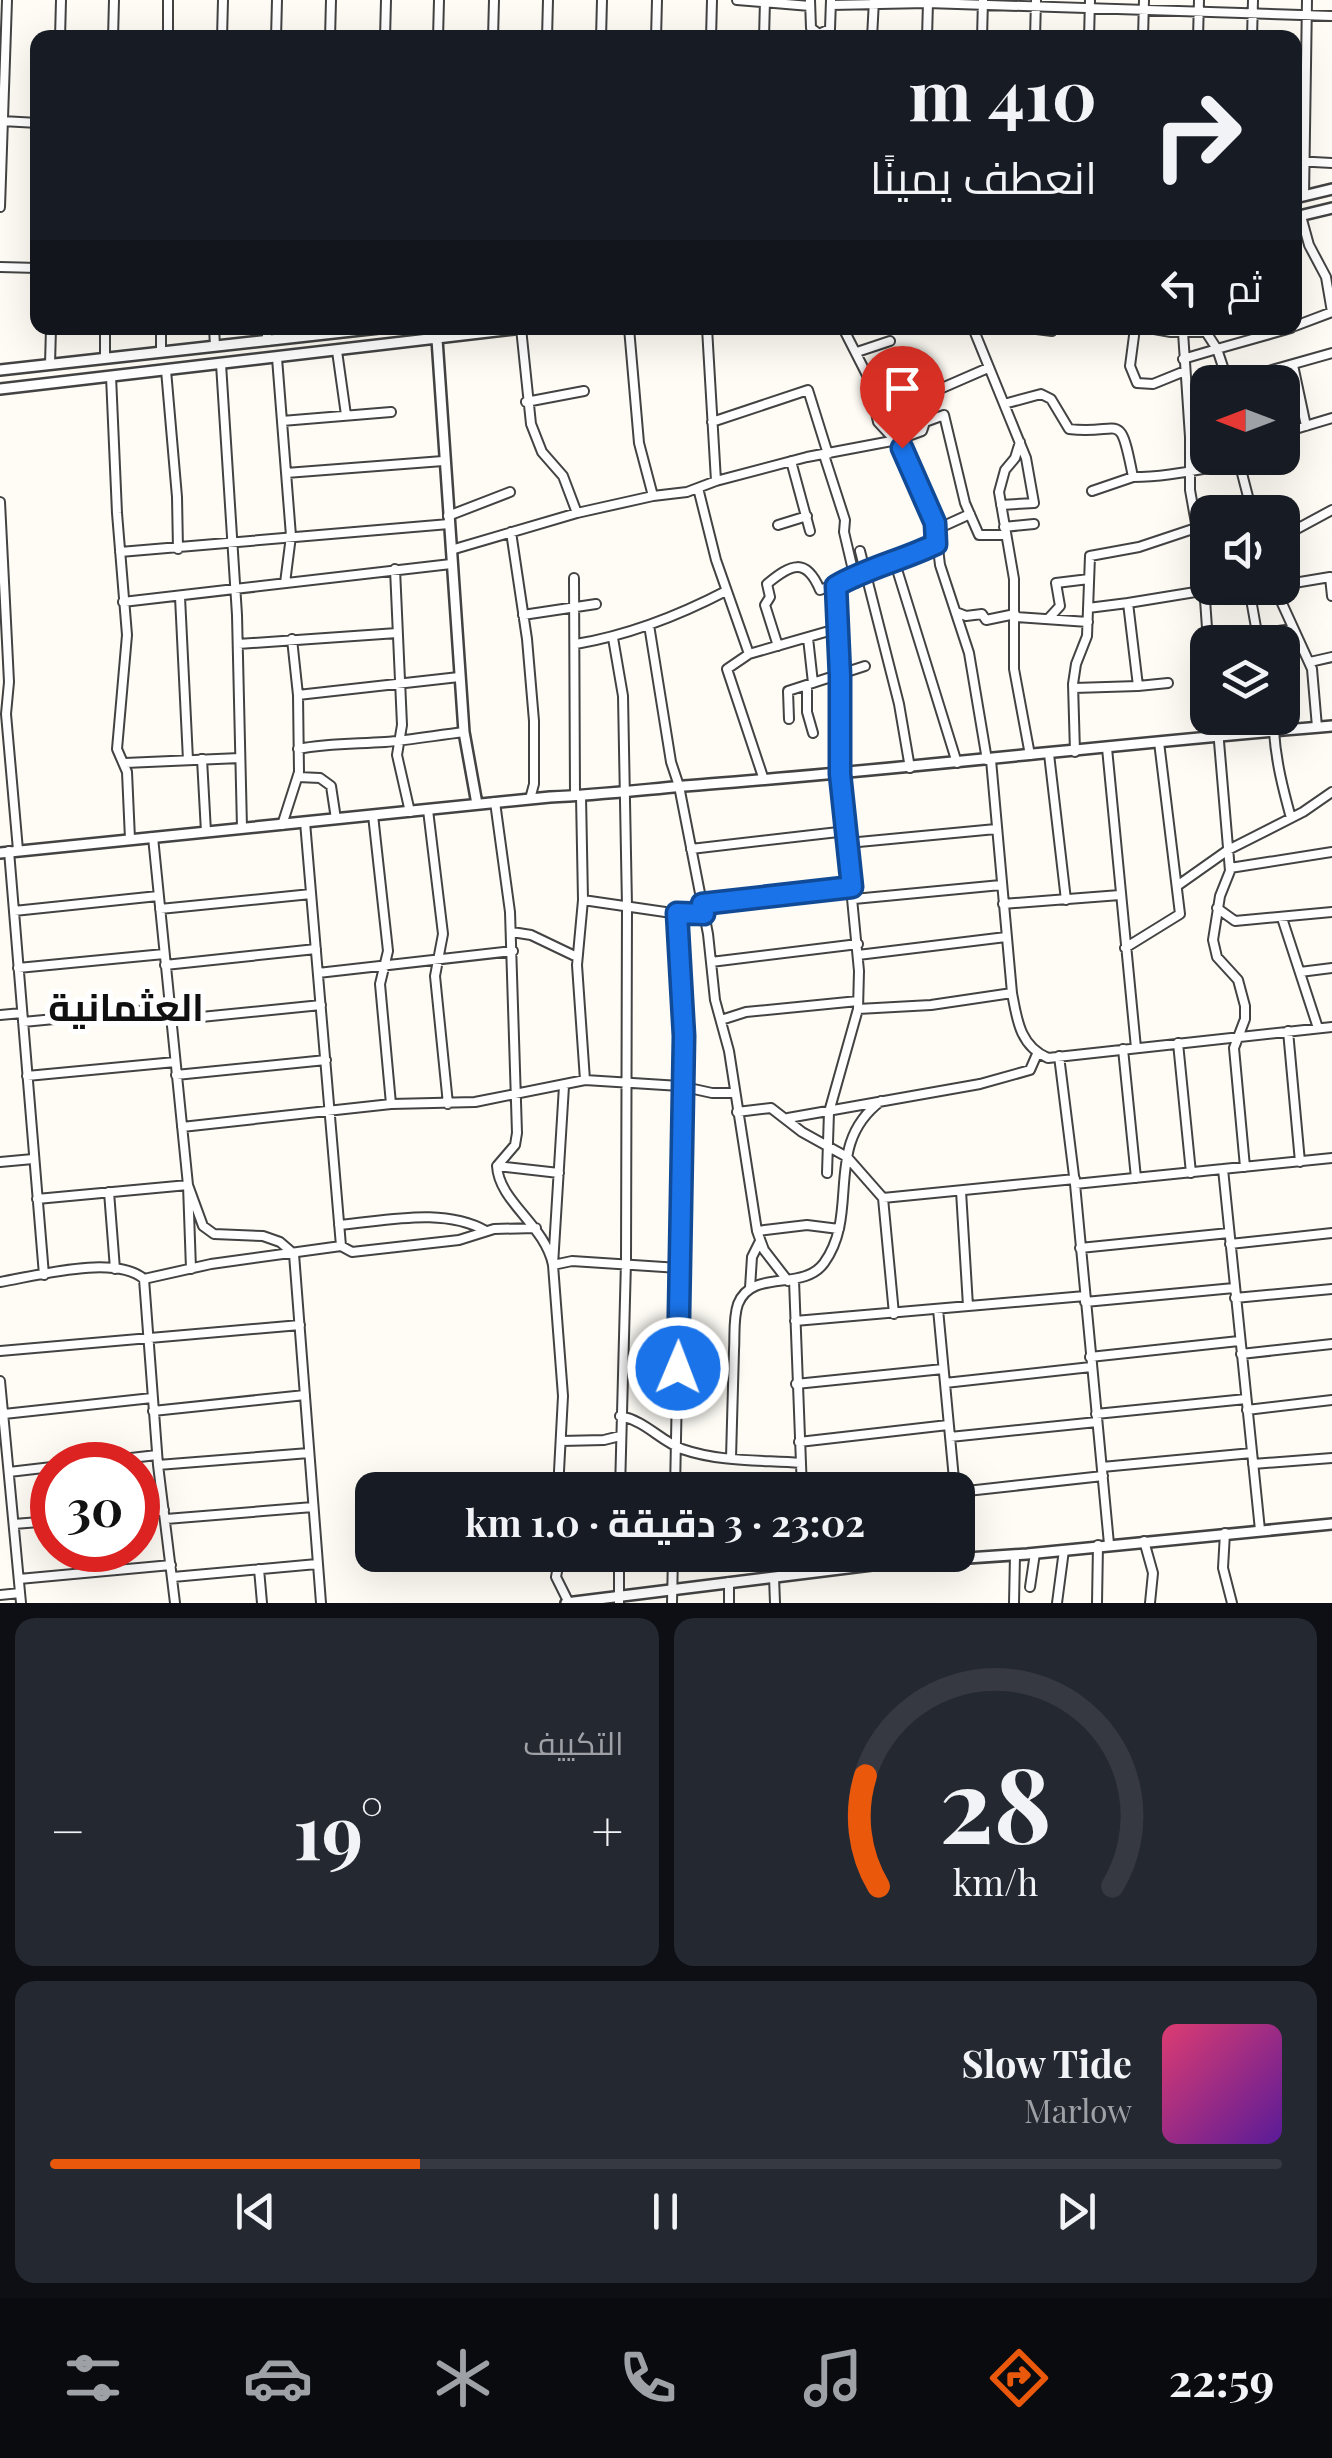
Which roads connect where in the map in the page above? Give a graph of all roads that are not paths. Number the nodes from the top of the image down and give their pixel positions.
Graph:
1 (7, 0) edge
2 (61, 0) edge
3 (114, 0) edge
4 (168, 0) edge
5 (223, 0) edge
6 (277, 0) edge
7 (331, 0) edge
8 (386, 0) edge
9 (439, 0) edge
10 (494, 0) edge
11 (548, 0) edge
12 (602, 0) edge
13 (657, 0) edge
14 (712, 0) edge
15 (737, 0) edge
16 (765, 0) edge
17 (1144, 0) edge
18 (1199, 0) edge
19 (1253, 0) edge
20 (1307, 0) edge
21 (928, 2) edge
22 (810, 3) edge
23 (831, 3) edge
24 (874, 3) edge
25 (983, 3) edge
26 (1036, 4) edge
27 (1090, 5) edge
28 (1143, 11) junction
29 (1198, 12) junction
30 (1307, 15) junction
31 (1252, 16) junction
32 (1332, 16) edge
33 (60, 30) edge
34 (113, 30) edge
35 (168, 30) edge
36 (222, 30) edge
37 (276, 30) edge
38 (330, 30) edge
39 (385, 30) edge
40 (438, 30) edge
41 (493, 30) edge
42 (547, 30) edge
43 (601, 30) edge
44 (656, 30) edge
45 (710, 30) edge
46 (764, 30) edge
47 (813, 30) edge
48 (828, 30) edge
49 (872, 30) edge
50 (927, 30) edge
51 (982, 30) edge
52 (1035, 30) edge
53 (1089, 30) edge
54 (1143, 30) edge
55 (1198, 30) edge
56 (1252, 30) edge
57 (1302, 106) edge
58 (2, 121) edge
59 (30, 123) edge
60 (1302, 161) edge
61 (1332, 163) edge
62 (1332, 190) edge
63 (1302, 197) edge
64 (0, 207) edge
65 (1332, 208) edge
66 (1302, 215) edge
67 (1302, 226) edge
68 (0, 267) edge
69 (30, 268) edge
70 (1332, 312) edge
71 (1302, 324) edge
72 (51, 335) edge
73 (105, 335) edge
74 (161, 335) edge
75 (214, 335) edge
76 (267, 335) edge
77 (307, 335) edge
78 (468, 335) edge
79 (522, 335) edge
80 (630, 335) edge
81 (707, 335) edge
82 (847, 335) edge
83 (975, 335) edge
84 (1134, 335) edge
85 (1183, 335) edge
86 (1209, 335) edge
87 (1259, 335) edge
88 (304, 336) junction
89 (437, 339) junction
90 (267, 340) junction
91 (890, 341) dead end
92 (215, 346) junction
93 (1216, 349) junction
94 (338, 351) junction
95 (160, 352) junction
96 (856, 352) junction
97 (1332, 353) edge
98 (306, 354) junction
99 (105, 358) junction
100 (277, 358) junction
101 (1183, 358) junction
102 (50, 364) junction
103 (220, 364) junction
104 (1293, 364) junction
105 (1222, 365) edge
106 (1290, 365) edge
107 (988, 368) junction
108 (0, 370) edge
109 (166, 370) junction
110 (1185, 371) junction
111 (111, 376) junction
112 (942, 388) dead end
113 (0, 389) edge
114 (584, 391) dead end
115 (526, 402) junction
116 (1004, 404) junction
117 (391, 412) dead end
118 (346, 415) junction
119 (1332, 418) edge
120 (282, 421) junction
121 (712, 422) junction
122 (1306, 426) junction
123 (1300, 428) edge
124 (897, 440) junction
125 (1020, 442) junction
126 (826, 454) junction
127 (444, 461) junction
128 (792, 461) junction
129 (1188, 472) junction
130 (286, 473) junction
131 (1133, 477) junction
132 (716, 481) junction
133 (698, 488) junction
134 (1092, 491) dead end
135 (510, 492) dead end
136 (1191, 495) edge
137 (653, 496) junction
138 (0, 505) edge
139 (1002, 505) junction
140 (1332, 510) edge
141 (578, 514) junction
142 (970, 514) junction
143 (807, 516) junction
144 (448, 520) junction
145 (1034, 524) dead end
146 (778, 525) dead end
147 (1300, 528) edge
148 (935, 530) junction
149 (1190, 530) edge
150 (810, 531) dead end
151 (1004, 531) junction
152 (511, 532) junction
153 (291, 536) junction
154 (233, 542) junction
155 (936, 544) junction
156 (178, 548) junction
157 (450, 550) junction
158 (860, 551) dead end
159 (120, 552) junction
160 (895, 563) junction
161 (451, 564) junction
162 (395, 569) junction
163 (866, 571) junction
164 (1331, 576) edge
165 (574, 578) dead end
166 (855, 579) junction
167 (1090, 579) junction
168 (285, 582) junction
169 (1300, 582) edge
170 (836, 586) junction
171 (235, 590) junction
172 (726, 591) junction
173 (1190, 592) edge
174 (1332, 596) edge
175 (180, 597) junction
176 (123, 602) junction
177 (1128, 603) junction
178 (596, 604) dead end
179 (1088, 608) junction
180 (574, 610) junction
181 (956, 612) junction
182 (524, 616) junction
183 (1016, 616) junction
184 (1049, 618) junction
185 (1088, 622) junction
186 (649, 626) junction
187 (836, 629) junction
188 (2, 630) edge
189 (398, 633) junction
190 (612, 638) junction
191 (808, 638) junction
192 (292, 639) junction
193 (1300, 643) edge
194 (238, 644) junction
195 (576, 644) junction
196 (778, 646) junction
197 (750, 654) junction
198 (1332, 657) edge
199 (1310, 662) junction
200 (865, 666) dead end
201 (840, 676) junction
202 (459, 677) junction
203 (1168, 683) dead end
204 (400, 684) junction
205 (810, 684) junction
206 (1138, 686) junction
207 (1074, 688) junction
208 (298, 696) junction
209 (3, 714) edge
210 (789, 718) dead end
211 (1332, 726) edge
212 (1317, 727) junction
213 (1300, 729) edge
214 (464, 732) junction
215 (813, 732) dead end
216 (1230, 735) edge
217 (1274, 735) edge
218 (1217, 736) junction
219 (402, 738) junction
220 (1159, 742) junction
221 (1107, 748) junction
222 (298, 749) junction
223 (1075, 752) junction
224 (1049, 754) junction
225 (1030, 755) junction
226 (240, 758) junction
227 (202, 759) junction
228 (188, 760) junction
229 (988, 760) junction
230 (125, 763) junction
231 (956, 763) junction
232 (910, 768) junction
233 (5, 770) edge
234 (840, 774) junction
235 (298, 777) junction
236 (764, 780) junction
237 (679, 786) junction
238 (1332, 792) edge
239 (623, 794) junction
240 (578, 796) junction
241 (530, 799) junction
242 (496, 802) junction
243 (477, 804) junction
244 (428, 810) junction
245 (410, 812) junction
246 (373, 815) junction
247 (1291, 818) junction
248 (336, 819) junction
249 (305, 822) junction
250 (282, 824) junction
251 (242, 828) junction
252 (996, 829) junction
253 (847, 831) junction
254 (206, 832) junction
255 (153, 837) junction
256 (130, 839) junction
257 (848, 843) junction
258 (691, 849) junction
259 (1228, 850) junction
260 (9, 851) edge
261 (1332, 852) edge
262 (1230, 868) junction
263 (1001, 885) junction
264 (1177, 886) junction
265 (852, 887) junction
266 (311, 894) junction
267 (1120, 895) junction
268 (158, 896) junction
269 (854, 899) junction
270 (583, 900) junction
271 (1066, 900) junction
272 (1003, 904) junction
273 (626, 906) junction
274 (702, 908) junction
275 (1218, 908) junction
276 (160, 909) junction
277 (14, 911) junction
278 (1332, 912) edge
279 (677, 913) junction
280 (1282, 918) junction
281 (512, 932) junction
282 (1006, 938) junction
283 (858, 944) junction
284 (1125, 948) junction
285 (316, 949) junction
286 (513, 951) junction
287 (164, 954) junction
288 (577, 956) junction
289 (858, 956) junction
290 (438, 959) junction
291 (711, 962) junction
292 (165, 965) junction
293 (385, 965) junction
294 (18, 968) junction
295 (1332, 968) edge
296 (1300, 972) junction
297 (318, 973) junction
298 (1012, 993) junction
299 (321, 1005) junction
300 (858, 1005) junction
301 (170, 1008) junction
302 (0, 1016) edge
303 (22, 1018) junction
304 (171, 1020) junction
305 (721, 1020) junction
306 (1332, 1027) edge
307 (1318, 1028) junction
308 (1288, 1031) junction
309 (1236, 1037) junction
310 (1178, 1043) junction
311 (1136, 1048) junction
312 (1122, 1049) junction
313 (1038, 1054) junction
314 (1059, 1056) junction
315 (326, 1060) junction
316 (175, 1062) junction
317 (176, 1075) junction
318 (27, 1076) junction
319 (585, 1080) junction
320 (628, 1082) junction
321 (564, 1086) junction
322 (684, 1087) junction
323 (516, 1093) junction
324 (734, 1093) junction
325 (881, 1102) junction
326 (391, 1104) junction
327 (448, 1104) junction
328 (737, 1112) junction
329 (829, 1112) junction
330 (330, 1113) junction
331 (788, 1118) junction
332 (182, 1127) junction
333 (827, 1146) junction
334 (847, 1157) junction
335 (33, 1158) junction
336 (1332, 1158) edge
337 (0, 1162) edge
338 (1300, 1162) junction
339 (497, 1166) junction
340 (1245, 1167) junction
341 (1224, 1169) junction
342 (559, 1173) junction
343 (827, 1173) dead end
344 (1190, 1173) junction
345 (1136, 1178) junction
346 (1075, 1182) junction
347 (188, 1184) junction
348 (961, 1191) junction
349 (109, 1192) junction
350 (883, 1198) junction
351 (37, 1199) junction
352 (339, 1225) junction
353 (536, 1228) junction
354 (839, 1229) junction
355 (757, 1230) junction
356 (488, 1231) junction
357 (1229, 1233) junction
358 (1332, 1233) edge
359 (759, 1242) junction
360 (1230, 1244) junction
361 (340, 1246) junction
362 (1080, 1248) junction
363 (294, 1254) junction
364 (553, 1265) junction
365 (626, 1265) junction
366 (679, 1268) junction
367 (115, 1269) junction
368 (192, 1269) junction
369 (44, 1275) junction
370 (144, 1279) junction
371 (791, 1280) junction
372 (0, 1282) edge
373 (750, 1288) junction
374 (1332, 1289) edge
375 (1234, 1293) junction
376 (1085, 1299) junction
377 (968, 1306) junction
378 (938, 1308) junction
379 (894, 1314) junction
380 (795, 1321) junction
381 (300, 1325) junction
382 (146, 1338) junction
383 (1240, 1342) junction
384 (1332, 1344) edge
385 (0, 1350) edge
386 (1241, 1354) junction
387 (1091, 1362) junction
388 (944, 1369) junction
389 (0, 1381) edge
390 (945, 1383) junction
391 (796, 1384) junction
392 (305, 1395) junction
393 (152, 1398) junction
394 (1332, 1400) edge
395 (1246, 1405) junction
396 (153, 1411) junction
397 (4, 1414) junction
398 (620, 1416) junction
399 (1097, 1418) junction
400 (948, 1425) junction
401 (3, 1427) edge
402 (620, 1436) junction
403 (950, 1437) junction
404 (561, 1441) junction
405 (156, 1442) edge
406 (799, 1442) junction
407 (676, 1446) junction
408 (309, 1452) junction
409 (1252, 1453) junction
410 (731, 1458) junction
411 (1332, 1458) edge
412 (160, 1460) edge
413 (800, 1462) junction
414 (1253, 1464) junction
415 (1102, 1471) junction
416 (559, 1472) edge
417 (620, 1472) edge
418 (675, 1472) edge
419 (801, 1472) edge
420 (954, 1472) edge
421 (160, 1475) edge
422 (6, 1479) edge
423 (975, 1486) edge
424 (313, 1507) junction
425 (160, 1514) edge
426 (165, 1514) junction
427 (30, 1522) edge
428 (14, 1524) junction
429 (1332, 1524) edge
430 (1260, 1530) junction
431 (1226, 1533) junction
432 (15, 1535) junction
433 (0, 1536) edge
434 (1144, 1541) junction
435 (1104, 1545) junction
436 (1064, 1550) junction
437 (1035, 1553) junction
438 (1015, 1555) junction
439 (975, 1557) edge
440 (317, 1564) junction
441 (171, 1565) junction
442 (260, 1569) junction
443 (557, 1572) edge
444 (620, 1572) edge
445 (673, 1572) edge
446 (816, 1572) edge
447 (806, 1573) joint
448 (173, 1577) junction
449 (774, 1577) junction
450 (19, 1578) junction
451 (729, 1582) junction
452 (1030, 1586) dead end
453 (672, 1591) junction
454 (0, 1595) edge
455 (21, 1598) edge
456 (619, 1600) edge
457 (175, 1603) edge
458 (262, 1603) edge
459 (321, 1603) edge
460 (568, 1603) edge
461 (672, 1603) edge
462 (729, 1603) edge
463 (776, 1603) edge
464 (1014, 1603) edge
465 (1057, 1603) edge
466 (1097, 1603) edge
467 (1150, 1603) edge
468 (1232, 1603) edge

1 - 58 street
2 - 33 street
3 - 34 street
4 - 35 street
5 - 36 street
6 - 37 street
7 - 38 street
8 - 39 street
9 - 40 street
10 - 41 street
11 - 42 street
12 - 43 street
13 - 44 street
14 - 45 street
15 - 16 street
16 - 22 street
16 - 46 street
17 - 28 street
18 - 29 street
19 - 31 street
20 - 30 street
21 - 24 street
21 - 25 street
21 - 50 street
22 - 47 street
23 - 24 street
23 - 48 street
24 - 49 street
25 - 26 street
25 - 51 street
26 - 27 street
26 - 52 street
27 - 28 street
27 - 53 street
28 - 29 street
28 - 54 street
29 - 31 street
29 - 55 street
30 - 31 street
30 - 32 street
30 - 57 street
31 - 56 street
58 - 59 street
58 - 64 street
60 - 61 street
62 - 63 street
65 - 66 street
67 - 70 street
68 - 69 street
70 - 71 street
72 - 102 street
73 - 99 street
74 - 95 street
75 - 92 street
76 - 90 street
77 - 88 street
78 - 89 street
79 - 115 street
80 - 137 street
81 - 121 street
82 - 96 street
83 - 107 street
84 - 110 street
85 - 101 street
86 - 93 street
87 - 93 street
88 - 90 street
88 - 98 street
89 - 94 street
89 - 127 street
90 - 92 street
91 - 96 street
92 - 95 street
93 - 101 street
93 - 105 street
94 - 98 street
94 - 118 street
95 - 99 street
96 - 124 street
97 - 104 street
98 - 100 street
99 - 102 street
100 - 103 street
100 - 120 street
101 - 110 street
102 - 108 street
103 - 109 street
103 - 154 street
104 - 106 street
104 - 122 street
107 - 112 street
107 - 116 street
109 - 111 street
109 - 156 street
110 - 129 street
111 - 113 street
111 - 159 street
114 - 115 street
115 - 141 street
116 - 125 street
116 - 131 street
117 - 118 street
118 - 120 street
119 - 122 street
120 - 130 street
121 - 126 street
121 - 132 street
122 - 123 street
124 - 126 street
124 - 142 street
124 - 148 street
125 - 139 street
125 - 139 street
126 - 128 street
126 - 166 street
127 - 130 street
127 - 144 street
128 - 132 street
128 - 143 street
129 - 131 street
129 - 136 street
130 - 153 street
131 - 134 street
132 - 133 street
133 - 137 street
133 - 172 street
135 - 144 street
137 - 141 street
138 - 188 street
139 - 151 street
140 - 147 street
141 - 152 street
142 - 148 street
142 - 151 street
143 - 146 street
143 - 150 street
144 - 153 street
144 - 157 street
145 - 151 street
148 - 155 street
149 - 167 street
151 - 183 street
152 - 157 street
152 - 182 street
153 - 154 street
153 - 168 street
154 - 156 street
154 - 171 street
155 - 160 street
155 - 181 street
156 - 159 street
157 - 161 street
158 - 163 street
159 - 176 street
160 - 163 street
160 - 231 street
161 - 162 street
161 - 202 street
162 - 168 street
162 - 189 street
163 - 166 street
163 - 232 street
164 - 169 street
164 - 174 street
165 - 180 street
166 - 170 street
167 - 179 street
167 - 184 street
168 - 171 street
170 - 187 street
170 - 196 street
171 - 175 street
171 - 194 street
172 - 186 street
172 - 197 street
173 - 177 street
175 - 176 street
175 - 228 street
176 - 230 street
177 - 179 street
177 - 206 street
178 - 180 street
179 - 185 street
180 - 182 street
180 - 195 street
181 - 183 street
181 - 229 street
182 - 241 street
183 - 184 street
183 - 225 street
184 - 185 street
185 - 207 street
186 - 190 street
186 - 237 street
187 - 191 street
187 - 201 street
188 - 209 street
189 - 192 street
189 - 204 street
190 - 195 street
190 - 239 street
191 - 196 street
191 - 205 street
192 - 194 street
192 - 208 street
193 - 199 street
194 - 226 street
195 - 240 street
196 - 197 street
197 - 236 street
198 - 199 street
199 - 212 street
200 - 201 street
201 - 205 street
201 - 234 street
202 - 204 street
202 - 214 street
203 - 206 street
204 - 208 street
204 - 219 street
205 - 210 street
205 - 215 street
206 - 207 street
207 - 223 street
208 - 222 street
209 - 233 street
211 - 212 street
212 - 213 street
214 - 219 street
214 - 243 street
216 - 218 street
217 - 247 street
218 - 220 street
218 - 259 street
219 - 222 street
219 - 245 street
220 - 221 street
220 - 264 street
221 - 223 street
221 - 267 street
222 - 235 street
223 - 224 street
224 - 225 street
224 - 271 street
225 - 229 street
226 - 227 street
226 - 251 street
227 - 228 street
227 - 254 street
228 - 230 street
229 - 231 street
229 - 252 street
230 - 256 street
231 - 232 street
232 - 234 street
233 - 260 street
234 - 236 street
234 - 253 street
235 - 248 street
235 - 250 street
236 - 237 street
237 - 239 street
237 - 258 street
238 - 247 street
239 - 240 street
239 - 273 street
240 - 241 street
240 - 270 street
241 - 242 street
242 - 243 street
242 - 281 street
243 - 244 street
244 - 245 street
244 - 290 street
245 - 246 street
246 - 248 street
246 - 293 street
247 - 259 street
248 - 249 street
249 - 250 street
249 - 266 street
250 - 251 street
251 - 254 street
252 - 257 street
252 - 263 street
253 - 257 street
253 - 258 street
254 - 255 street
255 - 256 street
255 - 268 street
256 - 260 street
257 - 265 street
258 - 274 street
259 - 262 street
259 - 264 street
260 - 277 street
261 - 262 street
262 - 275 street
263 - 269 street
263 - 272 street
264 - 284 street
265 - 269 street
265 - 274 street
266 - 276 street
266 - 285 street
267 - 271 street
267 - 284 street
268 - 276 street
268 - 277 street
269 - 283 street
270 - 273 street
270 - 288 street
271 - 272 street
272 - 282 street
273 - 279 street
273 - 320 street
274 - 279 street
274 - 291 street
275 - 280 street
275 - 309 street
276 - 287 street
277 - 294 street
278 - 280 street
279 - 322 street
280 - 296 street
281 - 286 street
281 - 288 street
282 - 289 street
282 - 298 street
283 - 289 street
283 - 291 street
284 - 311 street
285 - 292 street
285 - 297 street
286 - 290 street
286 - 323 street
287 - 292 street
287 - 294 street
288 - 319 street
289 - 300 street
290 - 293 street
290 - 327 street
291 - 305 street
292 - 301 street
293 - 297 street
293 - 326 street
294 - 303 street
295 - 296 street
296 - 307 street
297 - 299 street
298 - 300 street
298 - 313 street
299 - 304 street
299 - 315 street
300 - 305 street
300 - 329 street
301 - 303 street
301 - 304 street
302 - 303 street
303 - 318 street
304 - 316 street
305 - 324 street
306 - 307 street
307 - 308 street
308 - 309 street
308 - 338 street
309 - 310 street
309 - 340 street
310 - 311 street
310 - 344 street
311 - 312 street
312 - 314 street
312 - 345 street
313 - 314 street
313 - 325 street
314 - 346 street
315 - 317 street
315 - 330 street
316 - 317 street
316 - 318 street
317 - 332 street
318 - 335 street
319 - 320 street
319 - 321 street
320 - 322 street
320 - 365 street
321 - 323 street
321 - 342 street
322 - 324 street
322 - 366 street
323 - 327 street
323 - 339 street
324 - 328 street
325 - 329 street
325 - 334 street
326 - 327 street
326 - 330 street
328 - 331 street
328 - 355 street
329 - 331 street
329 - 333 street
330 - 332 street
330 - 352 street
331 - 333 street
332 - 347 street
333 - 334 street
333 - 343 street
334 - 350 street
334 - 354 street
335 - 337 street
335 - 351 street
336 - 338 street
338 - 340 street
339 - 342 street
339 - 353 street
340 - 341 street
341 - 344 street
341 - 357 street
342 - 364 street
344 - 345 street
345 - 346 street
346 - 348 street
346 - 362 street
347 - 349 street
347 - 363 street
347 - 368 street
348 - 350 street
348 - 377 street
349 - 351 street
349 - 367 street
350 - 379 street
351 - 369 street
352 - 356 street
352 - 361 street
353 - 356 street
353 - 364 street
354 - 355 street
354 - 371 street
355 - 359 street
356 - 361 street
357 - 360 street
357 - 362 street
358 - 360 street
359 - 371 street
359 - 373 street
360 - 375 street
361 - 363 street
362 - 376 street
363 - 368 street
363 - 381 street
364 - 365 street
364 - 404 street
365 - 366 street
365 - 398 street
366 - 407 street
367 - 369 street
367 - 370 street
368 - 370 street
369 - 372 street
370 - 382 street
371 - 373 street
371 - 380 street
373 - 410 street
374 - 375 street
375 - 376 street
375 - 383 street
376 - 377 street
376 - 387 street
377 - 378 street
378 - 379 street
378 - 388 street
379 - 380 street
380 - 391 street
381 - 382 street
381 - 392 street
382 - 385 street
382 - 393 street
383 - 386 street
383 - 387 street
384 - 386 street
386 - 395 street
387 - 390 street
387 - 399 street
388 - 390 street
388 - 391 street
389 - 397 street
390 - 400 street
391 - 406 street
392 - 396 street
392 - 408 street
393 - 396 street
393 - 397 street
394 - 395 street
395 - 399 street
395 - 409 street
396 - 405 street
397 - 401 street
398 - 402 street
398 - 407 street
399 - 403 street
399 - 415 street
400 - 403 street
400 - 406 street
401 - 422 street
402 - 404 street
402 - 417 street
403 - 420 street
404 - 416 street
406 - 413 street
407 - 410 street
407 - 418 street
408 - 412 street
408 - 424 street
409 - 414 street
409 - 415 street
410 - 413 street
411 - 414 street
413 - 419 street
414 - 430 street
415 - 423 street
415 - 435 street
421 - 426 street
422 - 428 street
424 - 426 street
424 - 440 street
425 - 426 street
426 - 441 street
427 - 428 street
428 - 432 street
429 - 430 street
430 - 431 street
431 - 434 street
431 - 468 street
432 - 433 street
432 - 450 street
434 - 435 street
434 - 467 street
435 - 436 street
435 - 466 street
436 - 437 street
436 - 465 street
437 - 438 street
437 - 452 street
438 - 439 street
438 - 464 street
440 - 442 street
440 - 459 street
441 - 448 street
441 - 450 street
442 - 448 street
442 - 458 street
443 - 460 street
444 - 456 street
445 - 453 street
446 - 447 street
447 - 449 street
448 - 457 street
449 - 451 street
449 - 463 street
450 - 455 street
451 - 453 street
451 - 462 street
453 - 456 street
453 - 461 street
454 - 455 street
456 - 460 street

